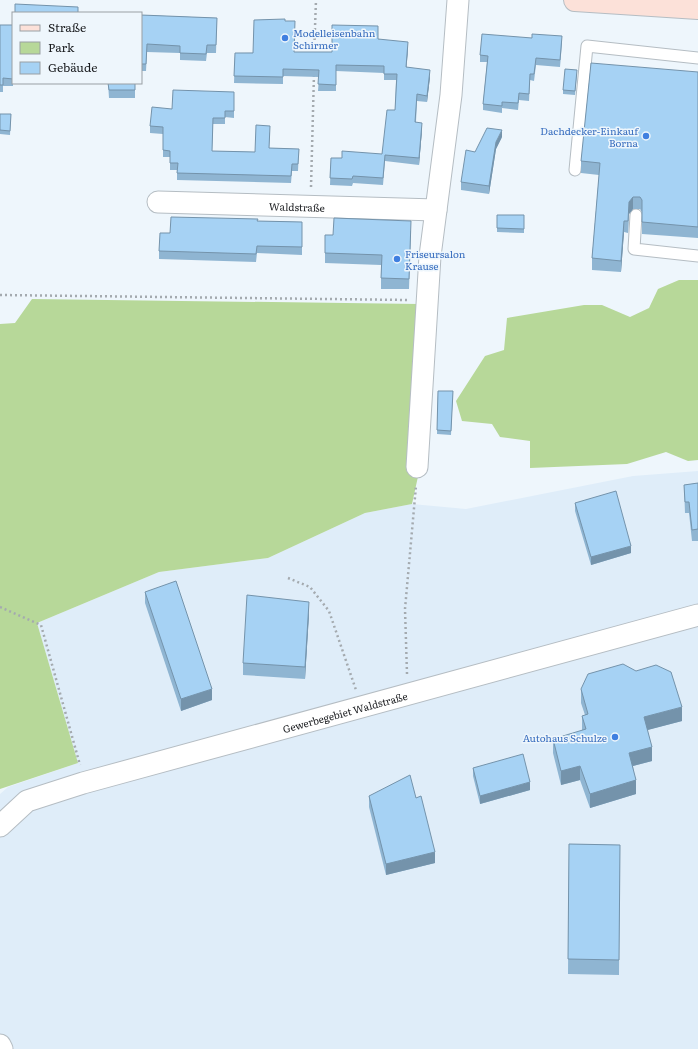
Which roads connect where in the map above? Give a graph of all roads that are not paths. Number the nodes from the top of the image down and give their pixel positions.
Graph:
1 (458, 0) edge
2 (584, 0) edge
3 (698, 8) edge
4 (698, 58) edge
5 (575, 170) dead end
6 (158, 202) dead end
7 (436, 210) junction
8 (636, 215) dead end
9 (698, 256) edge
10 (417, 467) road end
11 (698, 614) edge
12 (0, 826) edge
13 (0, 1045) edge
14 (2, 1049) edge

1 - 7 street
2 - 3 main road
4 - 5 lane
6 - 7 street, Waldstraße
7 - 10 street
8 - 9 lane
11 - 12 street, Gewerbegebiet Waldstraße
13 - 14 street

